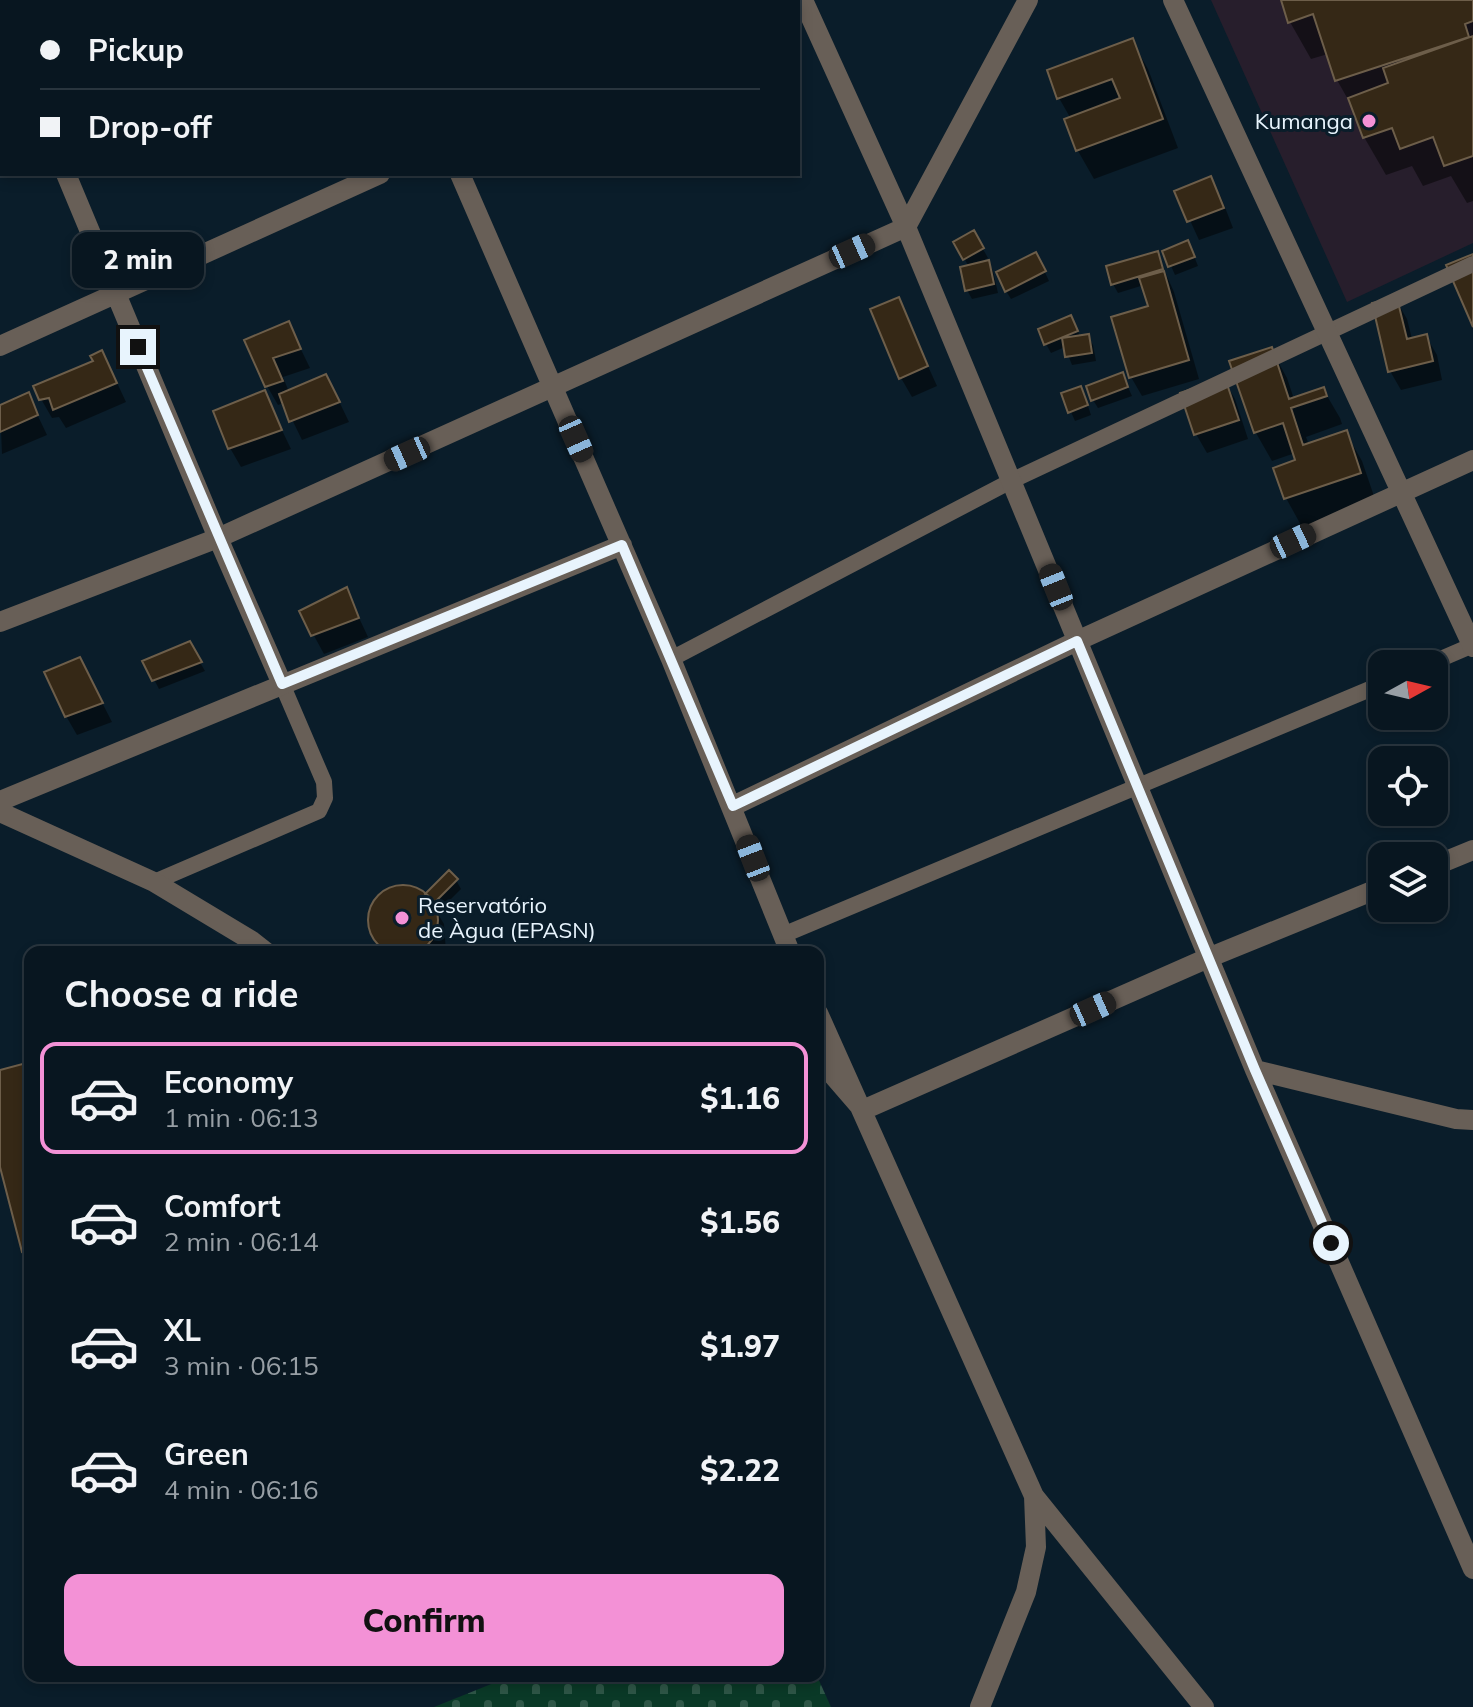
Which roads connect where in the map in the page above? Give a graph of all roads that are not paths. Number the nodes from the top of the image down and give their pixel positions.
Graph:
1 (803, 0) edge
2 (1028, 0) edge
3 (1173, 0) edge
4 (67, 176) edge
5 (376, 176) edge
6 (461, 176) edge
7 (906, 227) junction
8 (1473, 264) edge
9 (115, 293) junction
10 (1327, 331) junction
11 (0, 346) edge
12 (552, 385) junction
13 (1473, 460) edge
14 (1013, 480) junction
15 (1401, 491) junction
16 (218, 538) junction
17 (622, 545) junction
18 (0, 622) edge
19 (1077, 641) junction
20 (1473, 646) edge
21 (1448, 656) edge
22 (671, 659) junction
23 (282, 684) junction
24 (1368, 690) edge
25 (1139, 786) junction
26 (0, 801) edge
27 (733, 806) junction
28 (0, 812) edge
29 (1473, 850) edge
30 (1448, 860) edge
31 (154, 882) junction
32 (1368, 893) edge
33 (787, 944) edge
34 (258, 946) edge
35 (1208, 958) junction
36 (824, 1026) edge
37 (824, 1065) edge
38 (1255, 1070) junction
39 (863, 1110) junction
40 (1473, 1120) edge
41 (1034, 1496) junction
42 (1472, 1562) edge
43 (980, 1707) edge
44 (1204, 1707) edge

1 - 7 street
2 - 7 street
3 - 10 street
4 - 9 street
5 - 9 street
6 - 12 street
7 - 12 street
7 - 14 street
8 - 10 lane
9 - 11 street
9 - 16 street
10 - 14 lane
10 - 15 street
12 - 16 street
12 - 17 street
13 - 15 street
14 - 19 street
14 - 22 lane
15 - 19 street
15 - 20 street
16 - 18 street
16 - 23 street
17 - 22 street
17 - 23 street
19 - 25 street
19 - 27 street
20 - 21 lane
22 - 27 street
23 - 26 street
23 - 31 lane
24 - 25 lane
25 - 33 lane
25 - 35 street
27 - 33 street
28 - 31 street
29 - 30 street
31 - 34 street
32 - 35 street
35 - 38 street
35 - 39 street
36 - 39 street
37 - 39 street
38 - 40 street
38 - 42 street
39 - 41 street
41 - 43 street
41 - 44 street

